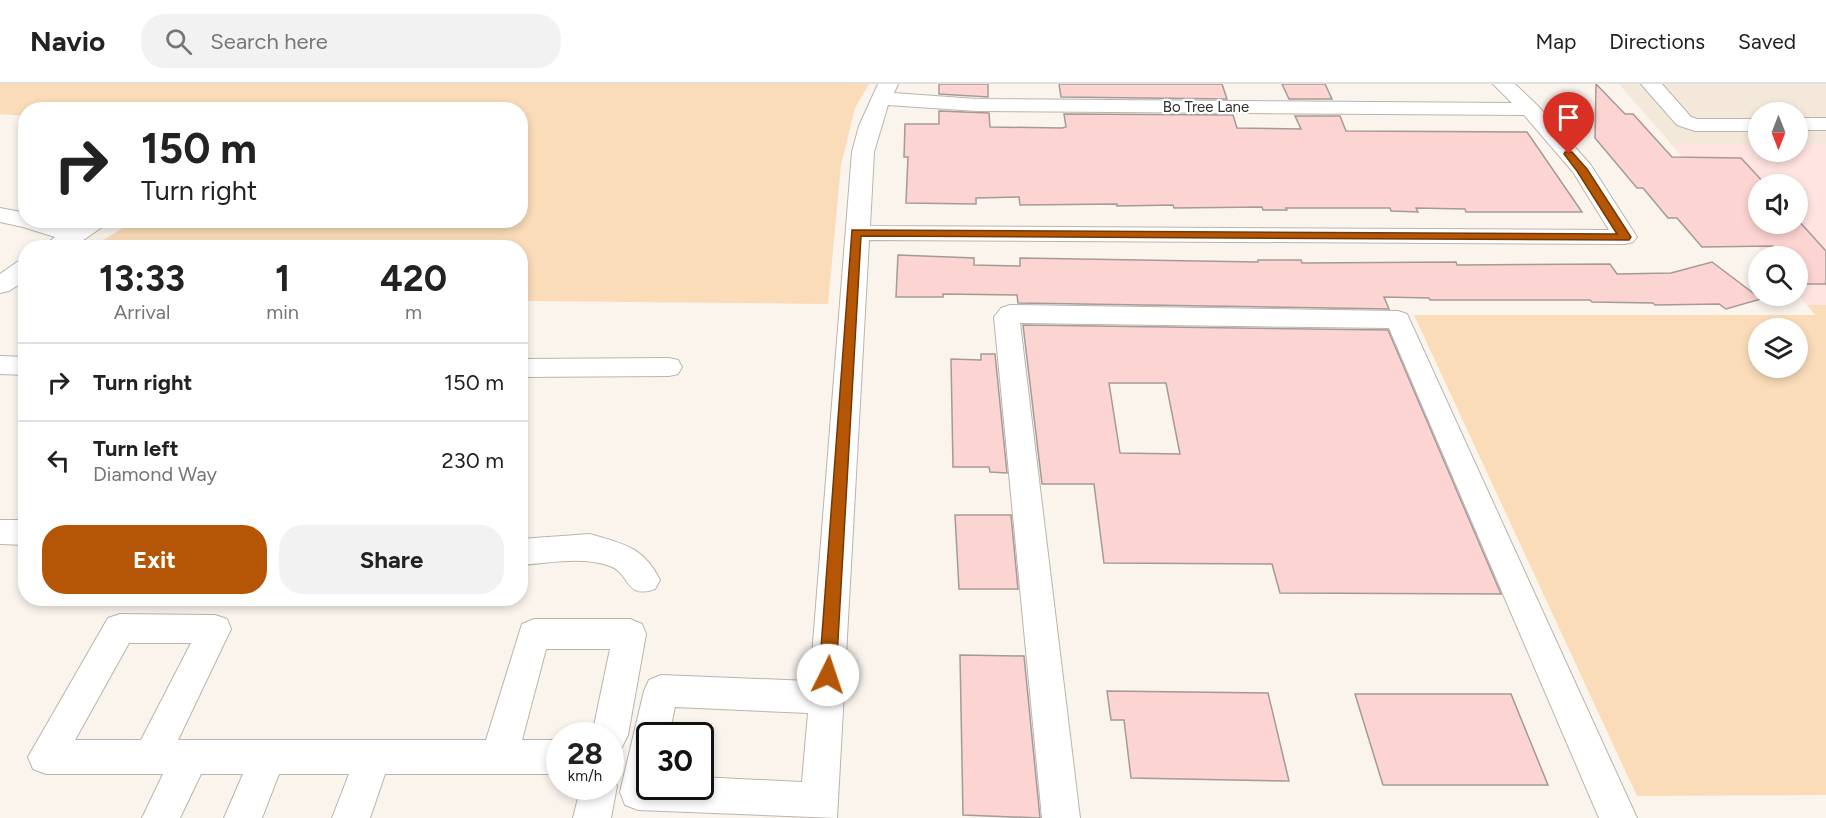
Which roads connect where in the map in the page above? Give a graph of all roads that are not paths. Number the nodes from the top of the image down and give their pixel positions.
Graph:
1 (1026, 84) edge
2 (1245, 84) edge
3 (1503, 84) edge
4 (1651, 84) edge
5 (885, 91) edge
6 (1028, 106) junction
7 (1256, 107) junction
8 (1530, 109) junction
9 (1808, 124) edge
10 (1826, 124) edge
11 (1748, 125) edge
12 (0, 215) edge
13 (18, 218) edge
14 (40, 228) edge
15 (85, 228) edge
16 (856, 233) junction
17 (61, 240) edge
18 (68, 240) edge
19 (18, 273) edge
20 (0, 285) edge
21 (0, 365) edge
22 (18, 366) edge
23 (669, 367) dead end
24 (528, 368) edge
25 (528, 551) edge
26 (644, 580) dead end
27 (826, 698) junction
28 (613, 722) edge
29 (654, 722) edge
30 (373, 757) junction
31 (499, 757) junction
32 (546, 757) edge
33 (151, 758) junction
34 (190, 758) junction
35 (268, 758) junction
36 (714, 799) edge
37 (596, 800) edge
38 (819, 809) edge
39 (161, 818) edge
40 (243, 818) edge
41 (351, 818) edge
42 (592, 818) edge
43 (1061, 818) edge
44 (1618, 818) edge

1 - 6 street
2 - 7 street
3 - 8 street
4 - 11 street
5 - 6 street, Bo Tree Lane
5 - 16 street
6 - 7 street, Bo Tree Lane
7 - 8 street, Bo Tree Lane
8 - 16 street
9 - 10 street
12 - 13 street
14 - 17 street
15 - 18 street
16 - 27 street
19 - 20 street
21 - 22 street
23 - 24 street
25 - 26 street
27 - 29 street
27 - 38 street
28 - 31 street
30 - 31 street
30 - 35 street
30 - 41 street
31 - 32 street
33 - 33 street
33 - 34 street
34 - 35 street
34 - 39 street
35 - 40 street
36 - 38 street
37 - 42 street
43 - 44 street

